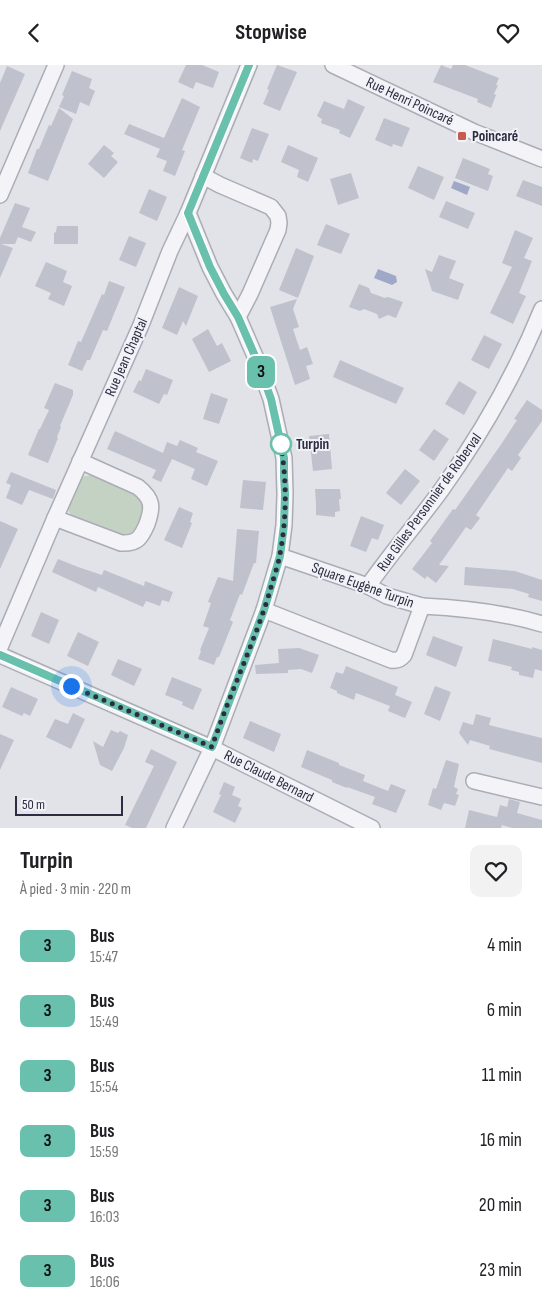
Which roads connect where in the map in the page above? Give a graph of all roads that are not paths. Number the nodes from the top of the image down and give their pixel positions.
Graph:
1 (56, 65) edge
2 (249, 65) edge
3 (333, 65) edge
4 (542, 159) edge
5 (203, 176) junction
6 (0, 195) edge
7 (188, 213) junction
8 (542, 311) edge
9 (238, 317) junction
10 (80, 461) junction
11 (55, 517) junction
12 (280, 556) junction
13 (368, 586) junction
14 (422, 606) junction
15 (264, 610) junction
16 (542, 624) edge
17 (0, 647) edge
18 (0, 655) edge
19 (212, 747) junction
20 (474, 781) dead end
21 (542, 797) edge
22 (174, 828) edge
23 (372, 828) edge

1 - 6 street
2 - 5 street, Rue Jean Chaptal
3 - 4 street, Rue Henri Poincaré
5 - 7 street, Rue Jean Chaptal
5 - 9 street
7 - 9 street
7 - 10 street, Rue Jean Chaptal
8 - 13 street, Rue Gilles Personnier de Roberval
9 - 12 street
10 - 11 street, Rue Jean Chaptal
10 - 11 street
11 - 17 street, Rue Jean Chaptal
12 - 13 street, Square Eugène Turpin
12 - 15 street
13 - 14 street, Square Eugène Turpin
14 - 15 street, Square Eugène Turpin
14 - 16 street
15 - 19 street
18 - 19 street, Rue Claude Bernard
19 - 22 street
19 - 23 street, Rue Claude Bernard
20 - 21 street

